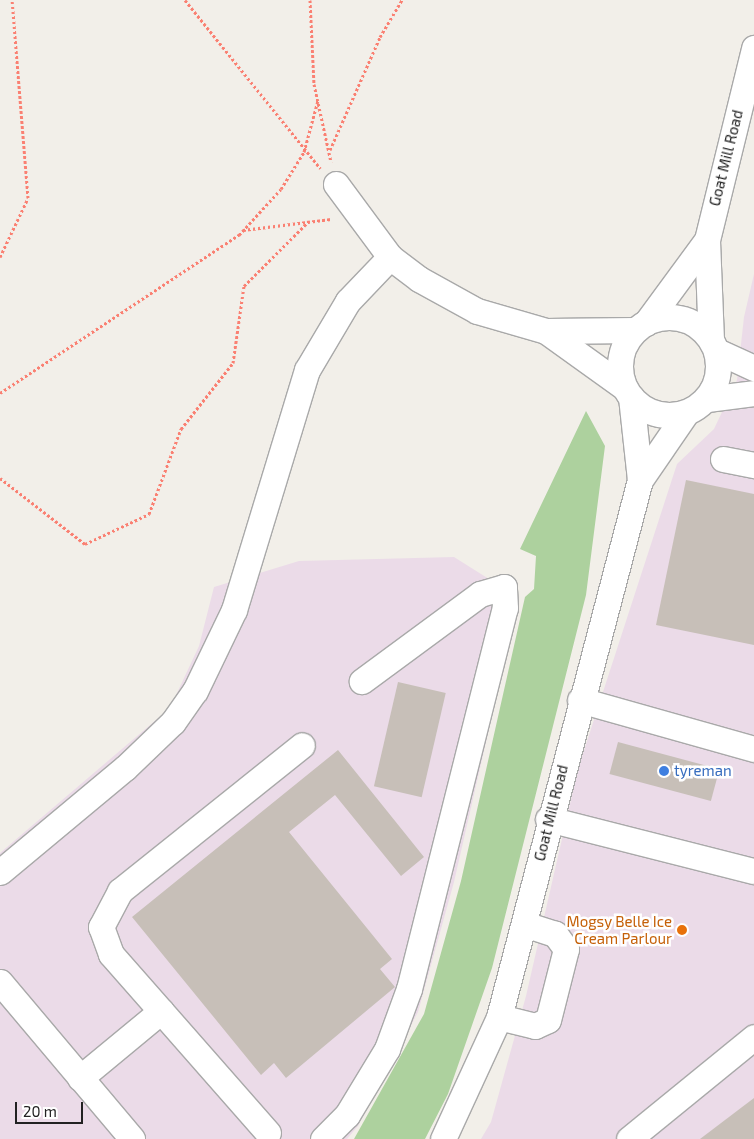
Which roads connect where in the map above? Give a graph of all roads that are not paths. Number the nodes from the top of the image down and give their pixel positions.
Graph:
1 (754, 48) edge
2 (336, 184) road end
3 (707, 240) junction
4 (390, 257) junction
5 (640, 327) junction
6 (546, 331) junction
7 (714, 346) junction
8 (754, 368) edge
9 (627, 392) junction
10 (754, 392) edge
11 (707, 399) junction
12 (686, 412) junction
13 (723, 459) dead end
14 (754, 465) edge
15 (640, 480) junction
16 (362, 680) dead end
17 (580, 700) junction
18 (302, 745) dead end
19 (754, 750) edge
20 (548, 819) junction
21 (754, 871) edge
22 (0, 872) edge
23 (525, 924) junction
24 (0, 982) edge
25 (161, 1011) junction
26 (499, 1017) junction
27 (754, 1037) edge
28 (80, 1078) junction
29 (268, 1134) dead end
30 (132, 1139) edge
31 (322, 1139) edge
32 (443, 1139) edge
33 (629, 1139) edge

1 - 3 street, Goat Mill Road
2 - 4 street
3 - 5 street, Goat Mill Road
3 - 7 street, Goat Mill Road
4 - 6 street
4 - 22 street
5 - 6 street
5 - 7 street
5 - 9 street
6 - 9 street
7 - 8 street
7 - 11 street
9 - 12 street
9 - 15 street, Goat Mill Road
10 - 11 street
11 - 12 street
12 - 15 street, Goat Mill Road
13 - 14 street
15 - 17 street, Goat Mill Road
16 - 31 street
17 - 19 street
17 - 20 street, Goat Mill Road
18 - 25 street
20 - 21 street
20 - 23 street, Goat Mill Road
23 - 26 street, Goat Mill Road
23 - 26 street
24 - 28 street
25 - 28 street
25 - 29 street
26 - 32 street, Goat Mill Road
27 - 33 street
28 - 30 street

